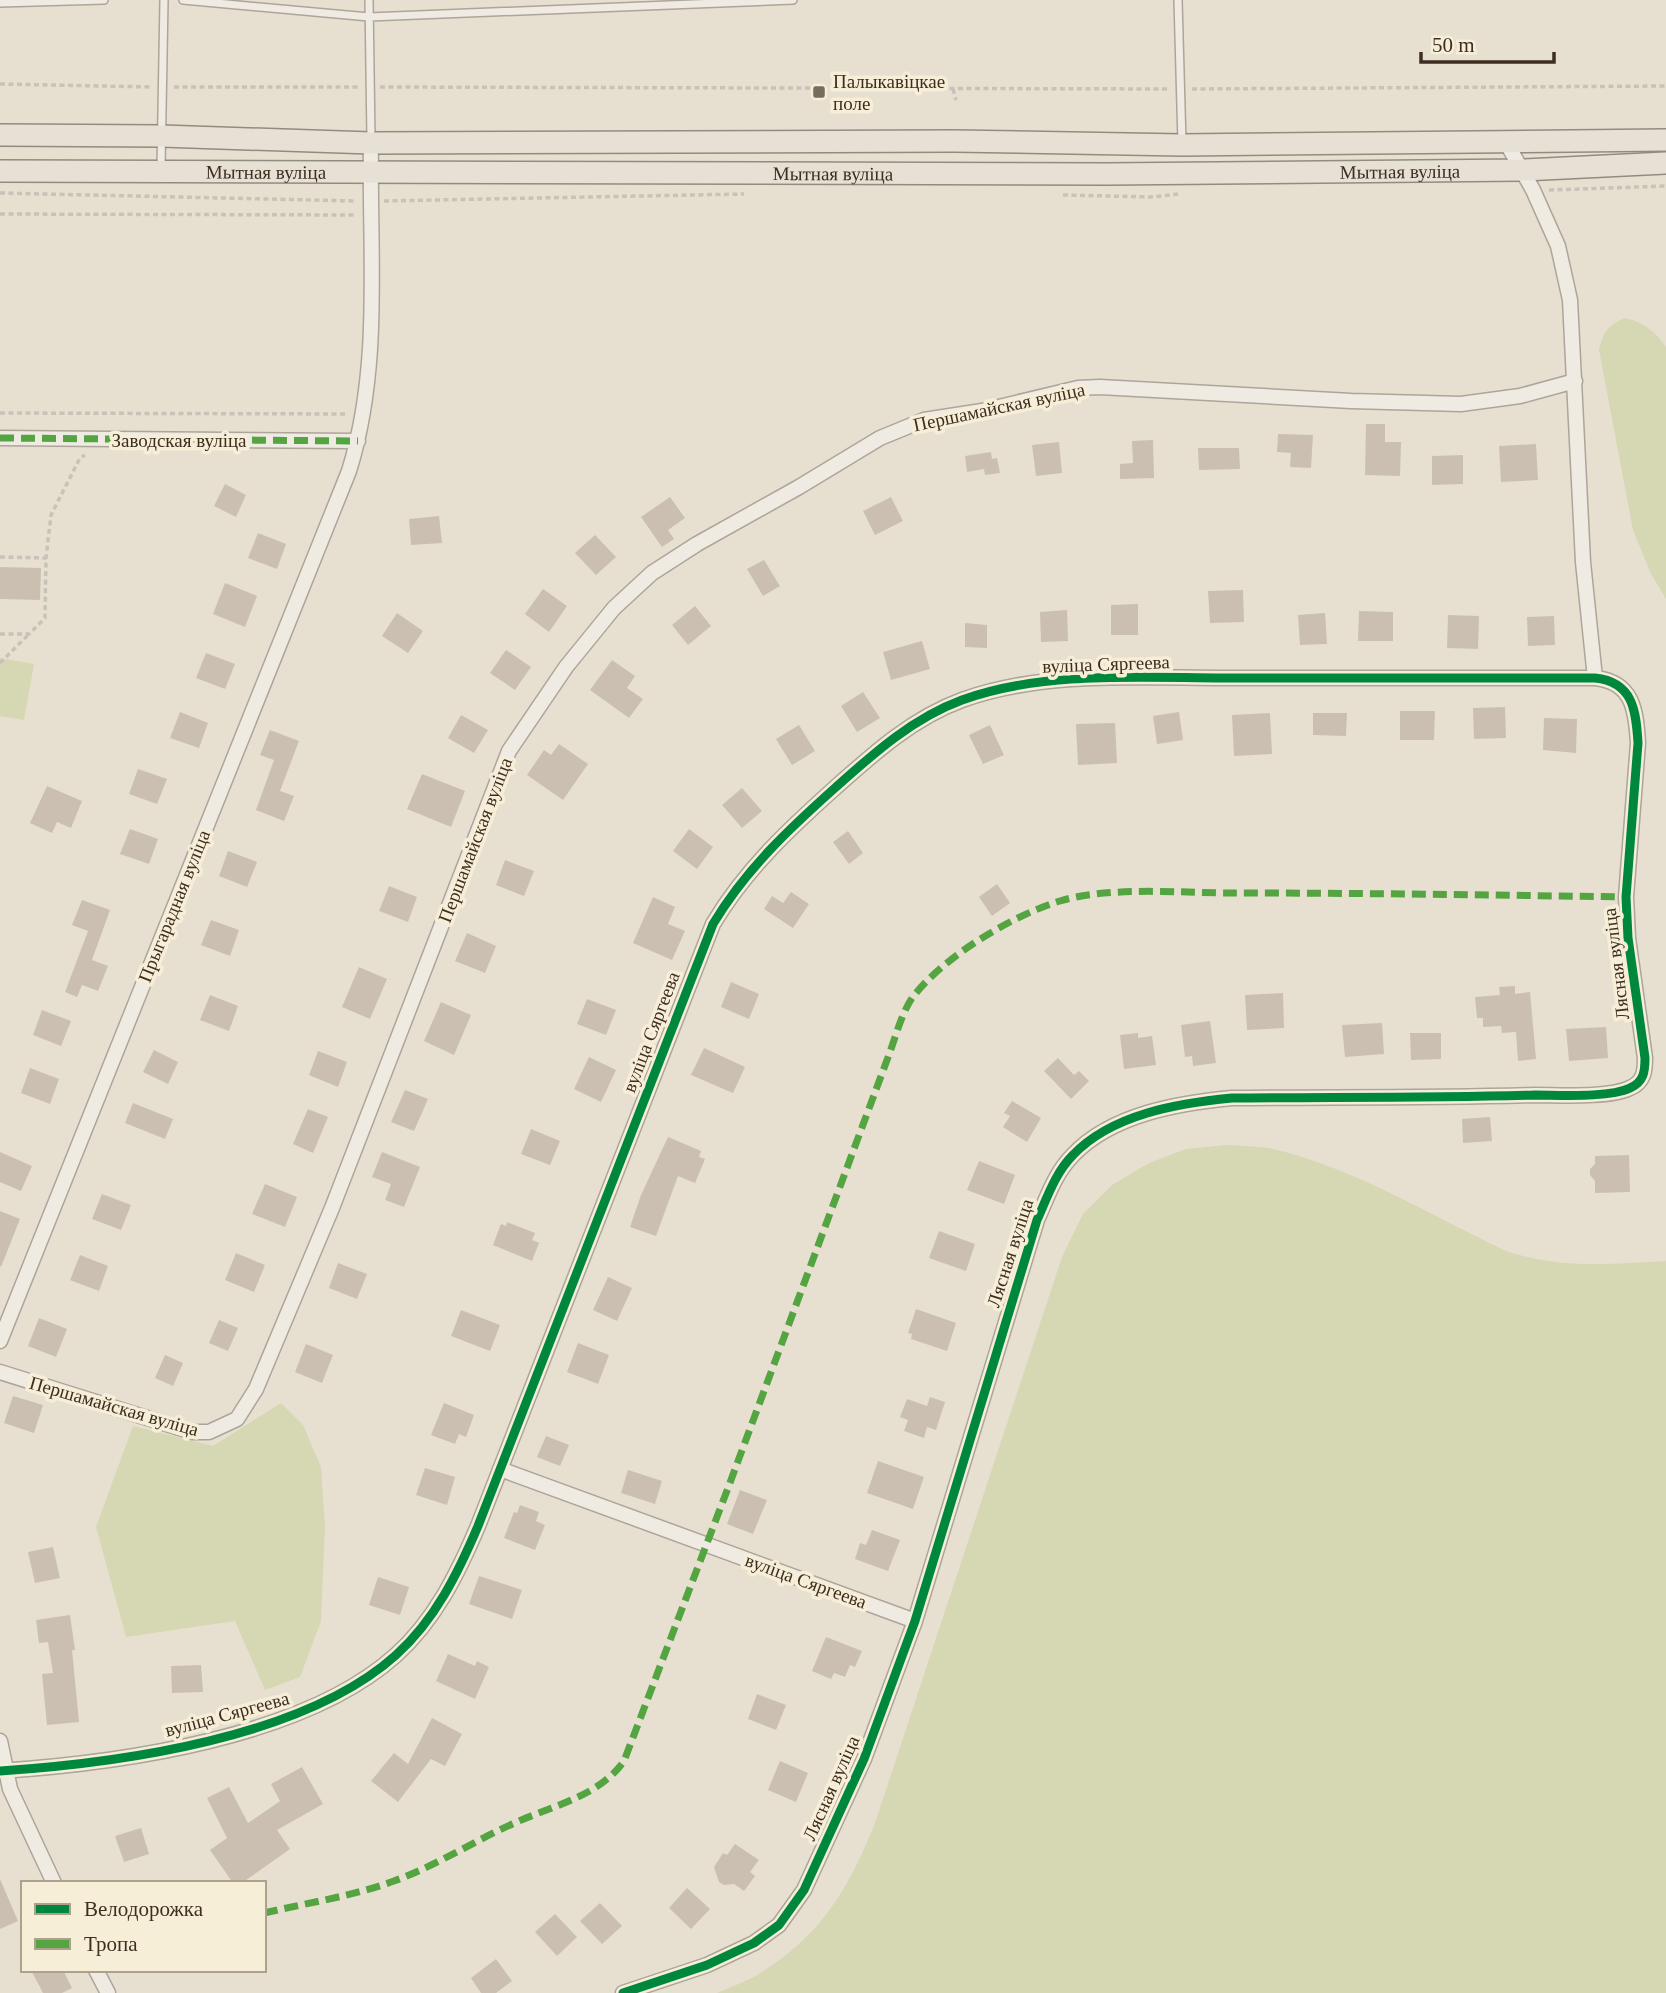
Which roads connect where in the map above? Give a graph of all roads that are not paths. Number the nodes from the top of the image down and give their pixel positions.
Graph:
1 (104, 0) edge
2 (164, 0) edge
3 (183, 0) edge
4 (369, 0) edge
5 (793, 0) edge
6 (1178, 0) edge
7 (0, 3) edge
8 (369, 17) junction
9 (0, 135) edge
10 (162, 136) junction
11 (1666, 140) edge
12 (1506, 142) junction
13 (371, 143) junction
14 (1182, 145) junction
15 (1666, 163) edge
16 (1522, 170) junction
17 (0, 171) edge
18 (160, 172) junction
19 (370, 172) junction
20 (1575, 382) junction
21 (0, 438) edge
22 (358, 441) junction
23 (1594, 678) junction
24 (0, 1341) edge
25 (0, 1373) edge
26 (500, 1469) junction
27 (915, 1621) junction
28 (0, 1741) edge
29 (3, 1771) edge
30 (53, 1881) edge
31 (97, 1972) edge
32 (108, 1993) edge
33 (623, 1993) edge

1 - 7 lane
2 - 10 lane
3 - 8 lane
4 - 8 lane
5 - 8 lane
6 - 14 lane
8 - 13 lane
9 - 10 main road, Мытная вуліца
10 - 13 main road, Мытная вуліца
10 - 18 lane
11 - 12 main road, Мытная вуліца
12 - 14 main road, Мытная вуліца
12 - 16 street
13 - 14 main road, Мытная вуліца
13 - 19 street, Прыгарадная вуліца
15 - 16 main road, Мытная вуліца
16 - 19 main road, Мытная вуліца
16 - 20 street
17 - 18 main road, Мытная вуліца
18 - 19 main road, Мытная вуліца
19 - 22 street, Прыгарадная вуліца
20 - 23 street
20 - 25 street, Першамайская вуліца
21 - 22 street, Заводская вуліца
22 - 24 street, Прыгарадная вуліца
23 - 26 street, вуліца Сяргеева
23 - 27 street, Лясная вуліца
26 - 27 street, вуліца Сяргеева
26 - 29 street, вуліца Сяргеева
27 - 33 street, Лясная вуліца
28 - 29 street
29 - 30 street
31 - 32 street

